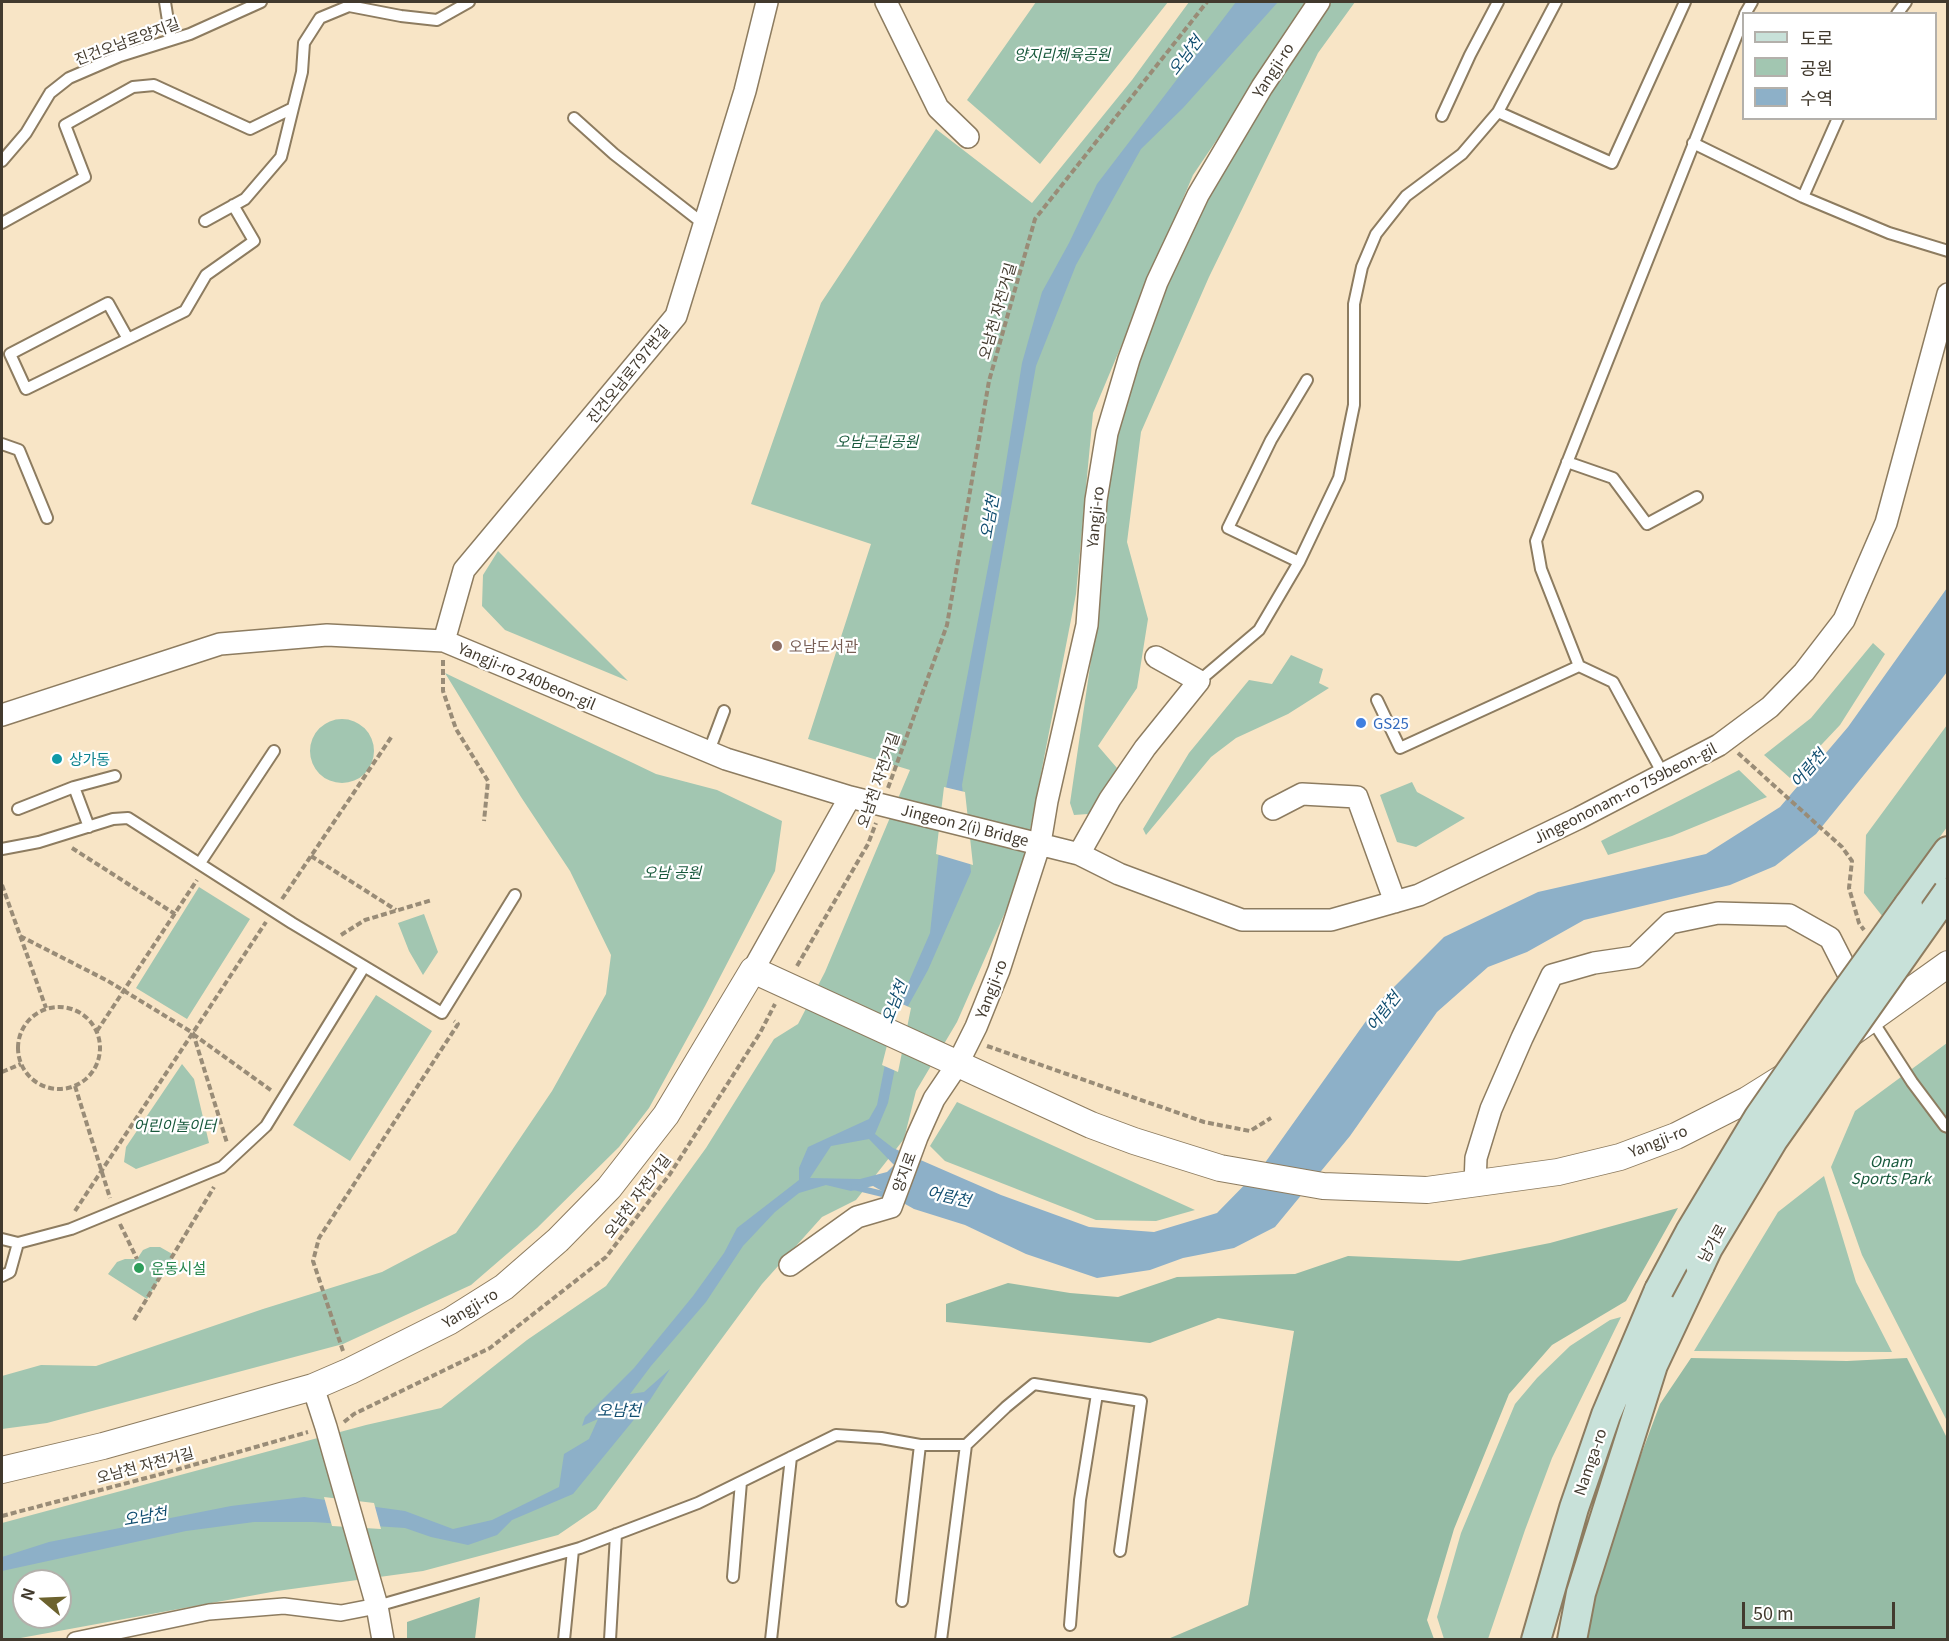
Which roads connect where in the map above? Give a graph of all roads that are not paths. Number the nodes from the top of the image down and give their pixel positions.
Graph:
1 (165, 2) edge
2 (261, 2) edge
3 (469, 2) edge
4 (766, 2) edge
5 (886, 2) edge
6 (1319, 2) edge
7 (1498, 2) edge
8 (1556, 2) edge
9 (1685, 2) edge
10 (1742, 20) edge
11 (171, 40) junction
12 (293, 108) junction
13 (1498, 112) junction
14 (1442, 116) dead end
15 (574, 118) dead end
16 (1837, 120) edge
17 (968, 137) dead end
18 (1693, 143) junction
19 (2, 161) edge
20 (1803, 197) junction
21 (233, 205) junction
22 (205, 222) dead end
23 (2, 223) edge
24 (705, 226) junction
25 (1947, 251) edge
26 (1947, 294) edge
27 (128, 339) junction
28 (1307, 380) dead end
29 (2, 444) edge
30 (1567, 462) junction
31 (1697, 497) dead end
32 (48, 518) dead end
33 (1299, 562) junction
34 (444, 641) junction
35 (1156, 657) dead end
36 (1579, 666) junction
37 (1199, 681) junction
38 (1377, 700) dead end
39 (724, 711) dead end
40 (2, 715) edge
41 (274, 751) dead end
42 (709, 751) junction
43 (1664, 774) junction
44 (115, 776) dead end
45 (74, 787) junction
46 (850, 797) junction
47 (18, 808) dead end
48 (1273, 809) dead end
49 (89, 827) junction
50 (1040, 843) junction
51 (2, 849) edge
52 (1947, 851) edge
53 (1079, 854) junction
54 (203, 865) junction
55 (1947, 892) edge
56 (515, 894) dead end
57 (1395, 902) junction
58 (1947, 964) edge
59 (364, 967) junction
60 (753, 970) junction
61 (1872, 1020) junction
62 (957, 1065) junction
63 (1947, 1127) edge
64 (917, 1137) joint
65 (1475, 1185) junction
66 (2, 1239) edge
67 (18, 1243) junction
68 (790, 1265) dead end
69 (2, 1276) edge
70 (1659, 1290) joint
71 (312, 1387) junction
72 (1097, 1394) junction
73 (920, 1445) junction
74 (966, 1445) junction
75 (791, 1457) junction
76 (2, 1470) edge
77 (741, 1482) junction
78 (616, 1534) junction
79 (573, 1550) junction
80 (1119, 1551) dead end
81 (733, 1578) dead end
82 (903, 1601) dead end
83 (377, 1606) junction
84 (1070, 1625) dead end
85 (75, 1640) edge
86 (383, 1640) edge
87 (564, 1640) edge
88 (610, 1640) edge
89 (771, 1640) edge
90 (941, 1640) edge
91 (1536, 1640) edge
92 (1572, 1640) edge

1 - 11 lane
2 - 11 lane, 진건오남로양지길
3 - 12 lane
4 - 24 street, 진건오남로797번길
5 - 17 street
6 - 50 street, Yangji-ro
7 - 14 lane
8 - 13 lane
9 - 13 lane
10 - 18 lane
11 - 19 lane, 진건오남로양지길
12 - 21 lane
12 - 23 lane
13 - 33 lane
15 - 24 lane
16 - 20 lane
18 - 20 lane
18 - 30 lane
20 - 25 lane
21 - 22 lane
21 - 27 lane
24 - 34 street, 진건오남로797번길
26 - 43 street, Jingeononam-ro 759beon-gil
27 - 27 lane
28 - 33 lane
29 - 32 lane
30 - 31 lane
30 - 36 lane
33 - 37 lane
34 - 40 street, Yangji-ro 240beon-gil
34 - 42 street, Yangji-ro 240beon-gil
35 - 37 street
36 - 38 lane
36 - 43 lane
37 - 53 street
39 - 42 lane
41 - 54 lane
42 - 46 street, Yangji-ro 240beon-gil
43 - 57 street, Jingeononam-ro 759beon-gil
44 - 45 lane
45 - 47 lane
45 - 49 lane
46 - 50 street, Jingeon 2(i) Bridge
46 - 60 street
48 - 57 street
49 - 51 lane
49 - 54 lane
50 - 53 street, Jingeononam-ro 759beon-gil
50 - 62 street, Yangji-ro
52 - 70 main road, 남가로, bridge
53 - 57 street, Jingeononam-ro 759beon-gil
54 - 59 lane
55 - 92 main road, 남가로, bridge
56 - 59 lane
58 - 61 street, Yangji-ro
59 - 67 lane
60 - 62 street
60 - 71 street, Yangji-ro
61 - 63 lane
61 - 65 street, Yangji-ro
61 - 65 street
62 - 64 street, Yangji-ro
62 - 65 street, Yangji-ro
64 - 68 street, 양지로
66 - 67 lane
67 - 69 lane
70 - 91 main road, Namga-ro
71 - 76 street, Yangji-ro
71 - 83 street
72 - 74 lane
72 - 80 lane
72 - 84 lane
73 - 74 lane
73 - 75 lane
73 - 82 lane
74 - 90 lane
75 - 77 lane
75 - 89 lane
77 - 78 lane
77 - 81 lane
78 - 79 lane
78 - 88 lane
79 - 83 lane
79 - 87 lane
83 - 85 street
83 - 86 street

